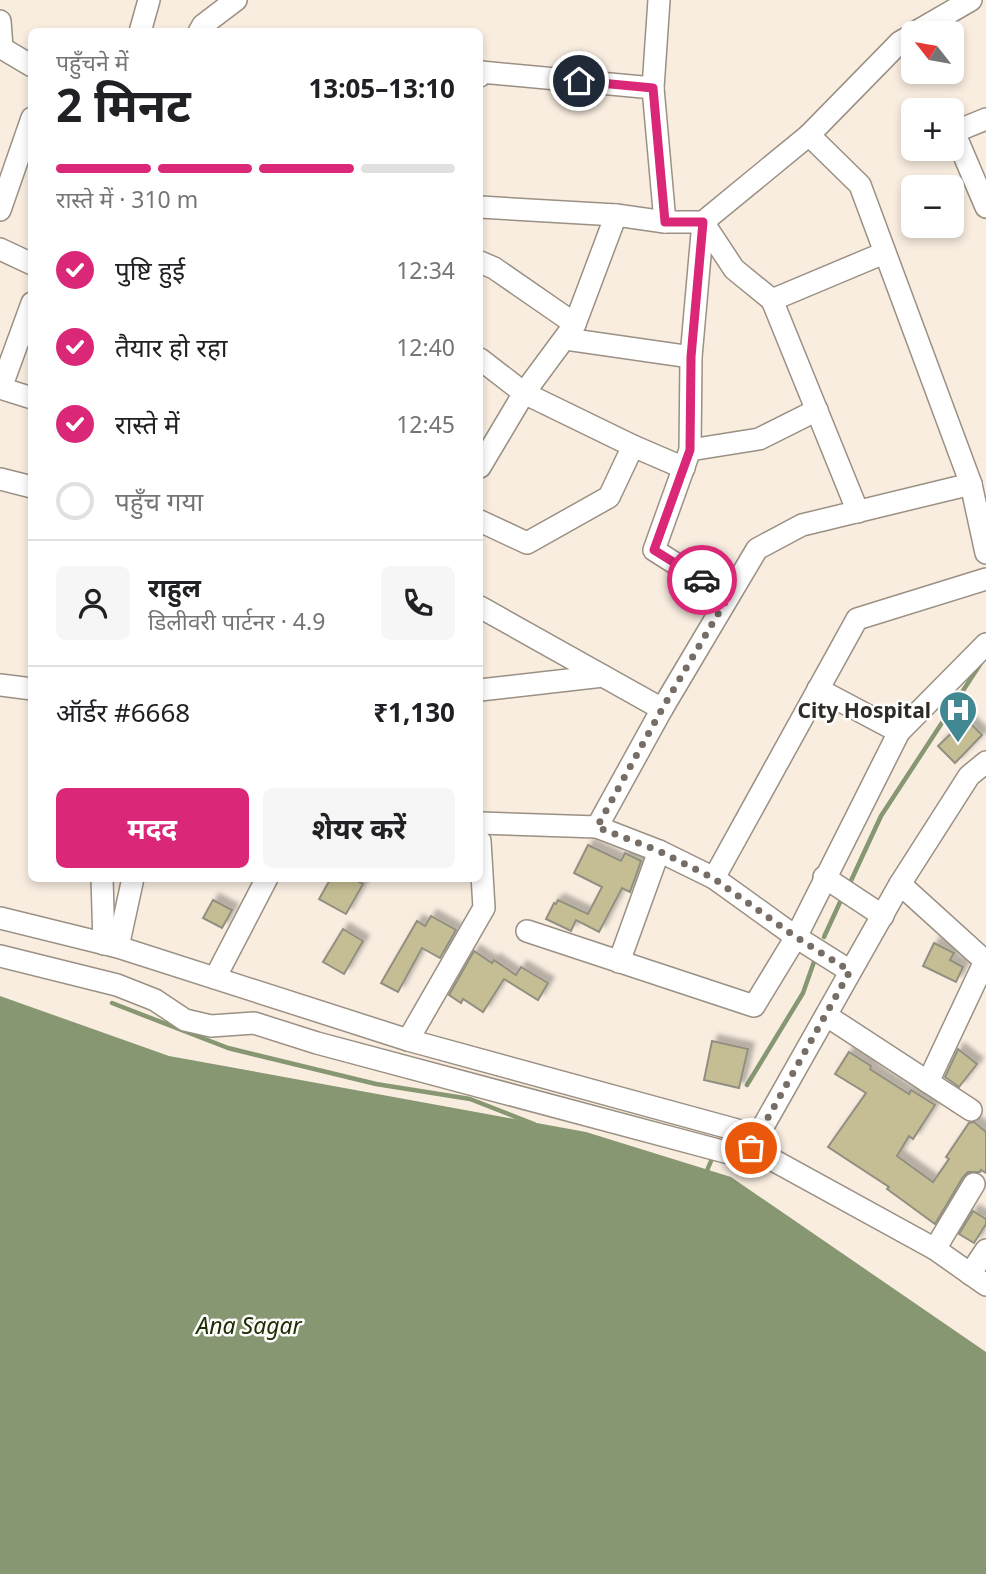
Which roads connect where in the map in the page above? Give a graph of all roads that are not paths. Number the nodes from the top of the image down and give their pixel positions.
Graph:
1 (149, 0) edge
2 (236, 0) edge
3 (659, 0) edge
4 (971, 0) edge
5 (0, 21) edge
6 (935, 21) edge
7 (141, 28) edge
8 (201, 28) edge
9 (901, 41) edge
10 (1, 48) edge
11 (28, 64) edge
12 (483, 72) edge
13 (653, 88) junction
14 (986, 118) edge
15 (28, 130) edge
16 (809, 135) junction
17 (483, 207) edge
18 (986, 207) edge
19 (0, 210) edge
20 (616, 215) junction
21 (665, 222) junction
22 (703, 222) junction
23 (0, 249) edge
24 (884, 253) junction
25 (28, 262) edge
26 (483, 263) edge
27 (772, 300) junction
28 (28, 314) edge
29 (570, 331) junction
30 (691, 357) junction
31 (483, 361) edge
32 (1, 388) edge
33 (524, 393) junction
34 (28, 397) edge
35 (817, 410) junction
36 (633, 446) junction
37 (687, 459) junction
38 (483, 462) edge
39 (0, 479) edge
40 (971, 484) junction
41 (28, 486) edge
42 (858, 512) junction
43 (483, 521) edge
44 (986, 553) edge
45 (986, 579) edge
46 (728, 597) junction
47 (483, 609) edge
48 (986, 644) edge
49 (550, 646) junction
50 (603, 676) junction
51 (568, 680) junction
52 (0, 685) edge
53 (28, 689) edge
54 (483, 690) edge
55 (818, 690) junction
56 (662, 709) junction
57 (899, 732) junction
58 (986, 762) edge
59 (483, 823) edge
60 (597, 827) junction
61 (659, 851) junction
62 (824, 877) junction
63 (713, 878) junction
64 (102, 882) edge
65 (131, 882) edge
66 (265, 882) edge
67 (482, 882) edge
68 (900, 884) junction
69 (883, 916) junction
70 (0, 918) edge
71 (527, 931) dead end
72 (796, 937) junction
73 (102, 943) junction
74 (0, 956) edge
75 (619, 962) junction
76 (983, 970) edge
77 (850, 971) junction
78 (82, 976) junction
79 (215, 978) junction
80 (827, 1016) junction
81 (408, 1040) junction
82 (928, 1082) junction
83 (971, 1111) dead end
84 (712, 1123) junction
85 (702, 1146) junction
86 (751, 1148) junction
87 (974, 1184) dead end
88 (935, 1249) junction
89 (986, 1250) edge
90 (978, 1279) edge

1 - 7 street
2 - 8 street
3 - 13 street
4 - 6 street
5 - 10 street
9 - 16 street
10 - 11 street
12 - 13 street
13 - 21 street
14 - 18 street
15 - 19 street
16 - 22 street
16 - 24 street
17 - 20 street
20 - 21 street
20 - 29 street
21 - 22 street
22 - 27 street
22 - 30 street
23 - 25 street
24 - 27 street
24 - 40 street
26 - 29 street
27 - 35 street
28 - 32 street
29 - 30 street
29 - 33 street
30 - 37 street
31 - 33 street
32 - 34 street
33 - 36 street
33 - 38 street
35 - 37 street
35 - 42 street
36 - 37 street
36 - 43 street
37 - 46 street
39 - 41 street
40 - 42 street
40 - 44 street
42 - 46 street
45 - 55 street
46 - 56 street
47 - 49 street
48 - 57 street
49 - 50 street
49 - 51 street
50 - 51 street
50 - 56 street
51 - 54 street
52 - 53 street
55 - 57 street
55 - 63 street
56 - 60 street
57 - 62 street
58 - 68 street
59 - 60 street
60 - 61 street
61 - 63 street
61 - 75 street
62 - 69 street
62 - 72 street
63 - 72 street
64 - 73 street
65 - 73 street
66 - 79 street
67 - 81 street
68 - 69 street
68 - 76 street
69 - 77 street
70 - 73 street
71 - 75 street
72 - 75 street
72 - 77 street
73 - 78 street
73 - 79 street
74 - 78 street
76 - 82 street
77 - 80 street
78 - 85 street
79 - 81 street
80 - 82 street
80 - 86 street
81 - 84 street
82 - 83 street
84 - 85 street
84 - 86 street
85 - 86 street
86 - 88 street
87 - 88 street
88 - 90 street
89 - 90 street

